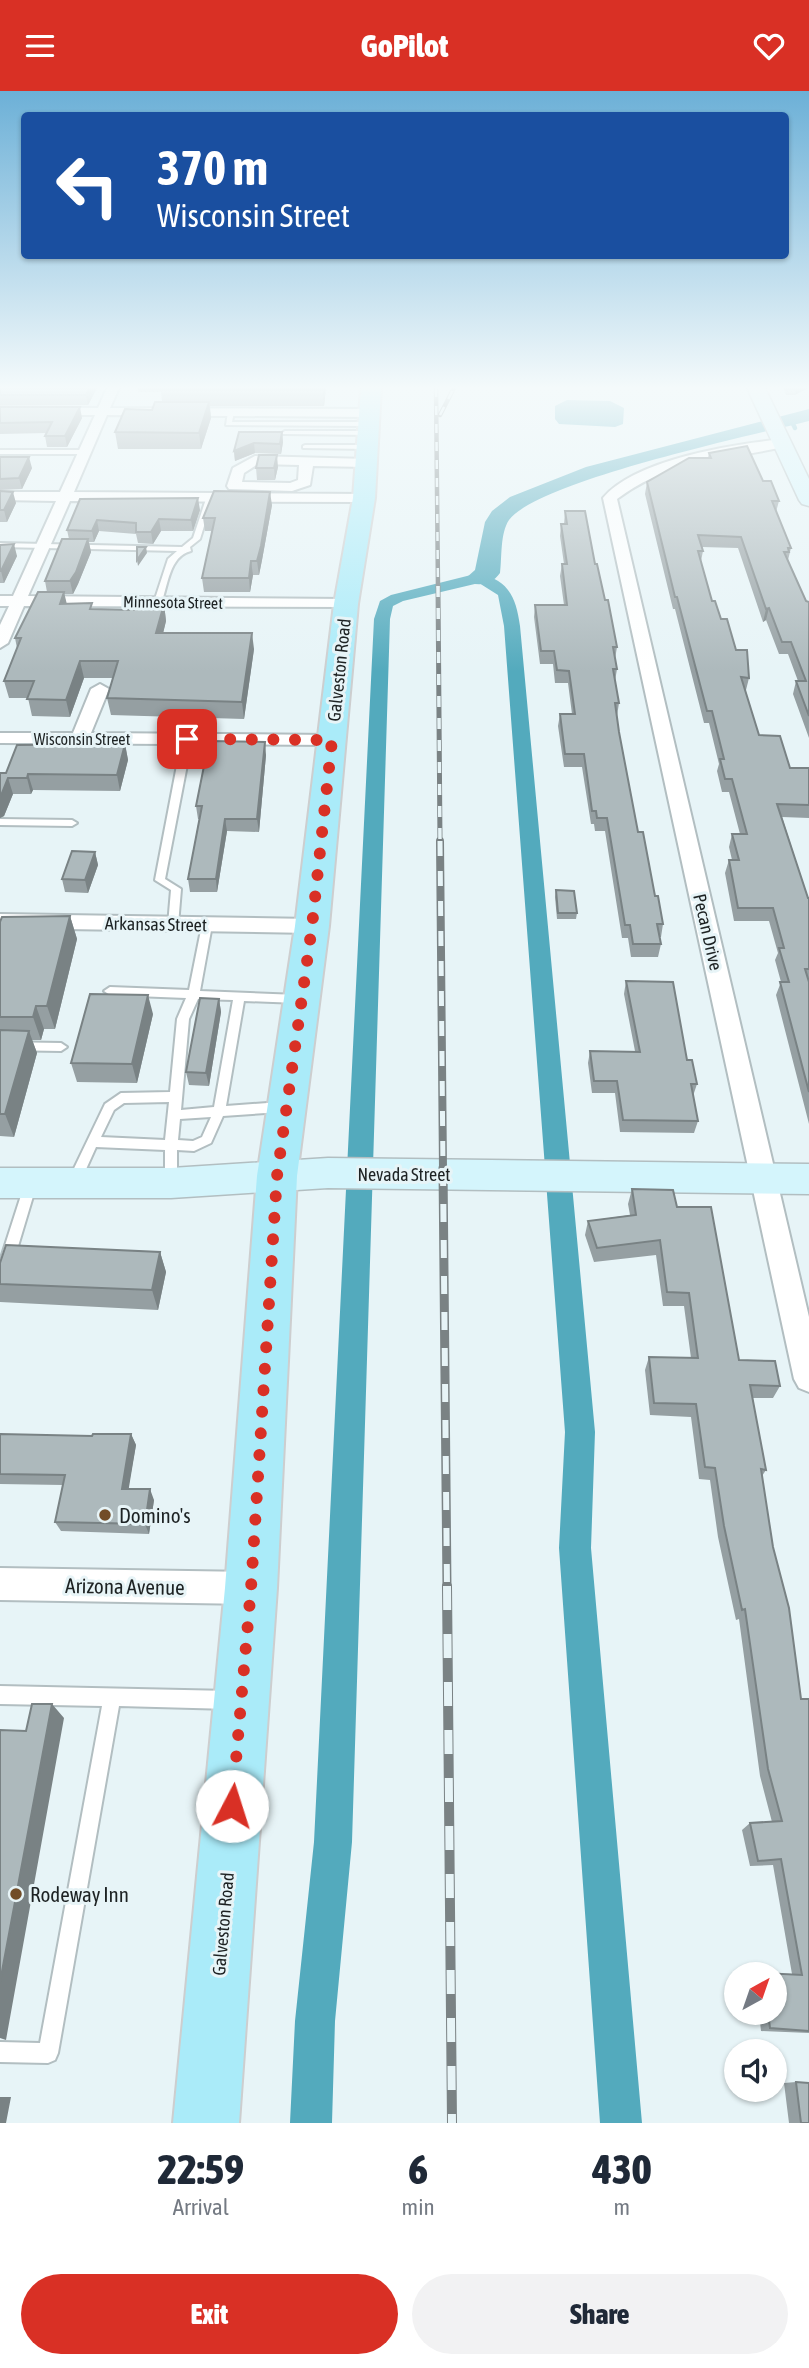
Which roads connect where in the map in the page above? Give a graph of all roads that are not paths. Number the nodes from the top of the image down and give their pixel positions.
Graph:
1 (71, 483) edge
2 (235, 483) edge
3 (304, 483) edge
4 (366, 483) edge
5 (631, 483) edge
6 (290, 492) junction
7 (0, 495) edge
8 (65, 496) junction
9 (209, 497) junction
10 (365, 498) junction
11 (0, 545) edge
12 (43, 546) junction
13 (188, 549) junction
14 (0, 601) edge
15 (19, 601) junction
16 (158, 602) junction
17 (346, 604) junction
18 (0, 643) edge
19 (100, 689) dead end
20 (0, 738) edge
21 (80, 739) junction
22 (187, 739) junction
23 (332, 740) junction
24 (0, 822) edge
25 (72, 823) dead end
26 (0, 921) edge
27 (173, 925) junction
28 (207, 925) junction
29 (312, 926) junction
30 (110, 991) edge
31 (194, 995) junction
32 (239, 996) junction
33 (302, 999) junction
34 (0, 1046) edge
35 (61, 1047) dead end
36 (175, 1097) junction
37 (287, 1107) junction
38 (219, 1112) junction
39 (174, 1115) junction
40 (92, 1142) junction
41 (171, 1146) junction
42 (277, 1176) junction
43 (764, 1178) junction
44 (809, 1178) edge
45 (16, 1183) edge
46 (171, 1183) junction
47 (73, 1184) junction
48 (0, 1283) edge
49 (809, 1380) edge
50 (0, 1584) edge
51 (251, 1588) junction
52 (0, 1695) edge
53 (112, 1698) junction
54 (241, 1700) junction
55 (0, 2052) edge
56 (206, 2123) edge

1 - 8 street
2 - 6 street
3 - 6 street
4 - 10 main road, Galveston Road
5 - 43 street, Pecan Drive
6 - 9 street
6 - 10 street
7 - 8 street
8 - 9 street
8 - 12 street
9 - 13 lane
10 - 17 main road, Galveston Road
11 - 12 lane
12 - 13 lane
12 - 15 street
13 - 16 lane
14 - 15 street, Minnesota Street
15 - 16 street, Minnesota Street
15 - 18 street
16 - 17 street, Minnesota Street
17 - 23 main road, Galveston Road
19 - 21 street
20 - 21 street, Wisconsin Street
21 - 22 street, Wisconsin Street
22 - 23 street, Wisconsin Street
22 - 27 lane
23 - 29 main road, Galveston Road
24 - 25 lane
26 - 27 street, Arkansas Street
27 - 28 street, Arkansas Street
28 - 29 street, Arkansas Street
28 - 31 lane
29 - 33 main road, Galveston Road
30 - 31 lane
31 - 32 lane
31 - 36 lane
32 - 33 lane
32 - 38 lane
33 - 37 main road, Galveston Road
34 - 35 lane
36 - 39 lane
36 - 40 lane
37 - 38 lane
37 - 42 main road, Galveston Road
38 - 39 lane
38 - 41 lane
39 - 41 lane
40 - 41 lane
40 - 47 lane
41 - 46 lane
42 - 43 street, Nevada Street
42 - 46 street, Nevada Street
42 - 51 main road, Galveston Road
43 - 44 street, Nevada Street
43 - 49 street, Pecan Drive
45 - 47 street, Nevada Street
45 - 48 lane
46 - 47 street, Nevada Street
50 - 51 street, Arizona Avenue
51 - 54 main road, Galveston Road
52 - 53 lane
53 - 54 lane
53 - 55 lane
54 - 56 main road, Galveston Road

